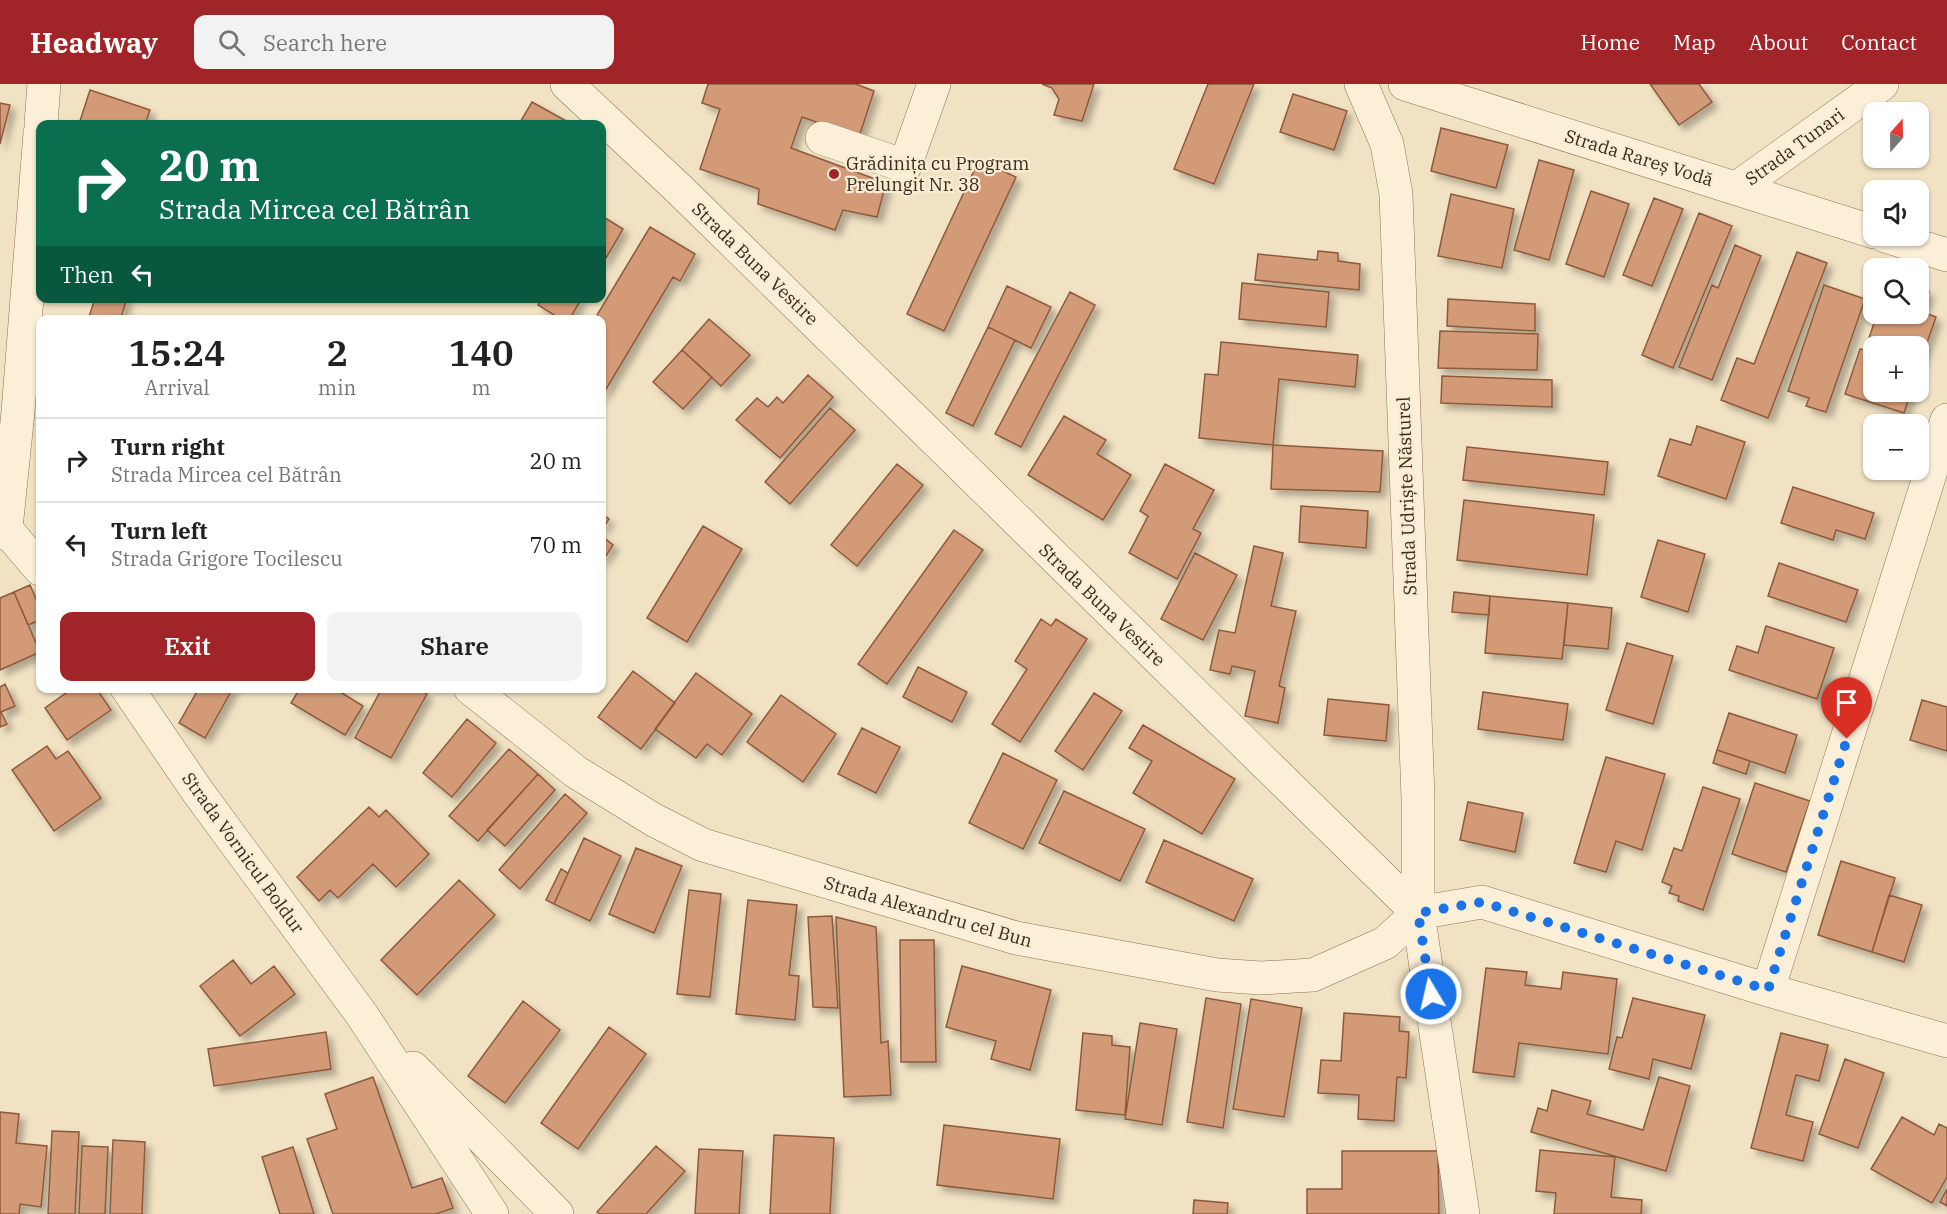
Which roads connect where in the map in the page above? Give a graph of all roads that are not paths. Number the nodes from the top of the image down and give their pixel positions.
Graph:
1 (44, 84) edge
2 (567, 84) edge
3 (934, 84) edge
4 (1361, 84) edge
5 (1405, 84) edge
6 (1882, 84) edge
7 (41, 120) edge
8 (605, 120) edge
9 (606, 121) edge
10 (822, 138) dead end
11 (36, 184) edge
12 (1737, 188) junction
13 (1863, 228) edge
14 (1918, 246) edge
15 (1947, 255) edge
16 (1947, 420) edge
17 (2, 528) edge
18 (36, 533) edge
19 (36, 566) edge
20 (130, 693) edge
21 (476, 693) edge
22 (1418, 913) junction
23 (1768, 990) junction
24 (362, 1016) junction
25 (1947, 1041) edge
26 (492, 1214) edge
27 (557, 1214) edge
28 (1463, 1214) edge

1 - 7 street
2 - 8 street, Strada Buna Vestire
3 - 10 street
4 - 22 street, Strada Udriște Năsturel
5 - 12 street, Strada Rareș Vodă
6 - 12 street, Strada Tunari
9 - 22 street, Strada Buna Vestire
11 - 17 street
12 - 13 street, Strada Rareș Vodă
14 - 15 street
16 - 23 street
17 - 18 street
17 - 19 street
20 - 24 street, Strada Vornicul Boldur
21 - 22 street, Strada Alexandru cel Bun
22 - 23 street
22 - 28 street
23 - 25 street
24 - 26 street, Strada Vornicul Boldur
24 - 27 street, Strada Vornicul Boldur

